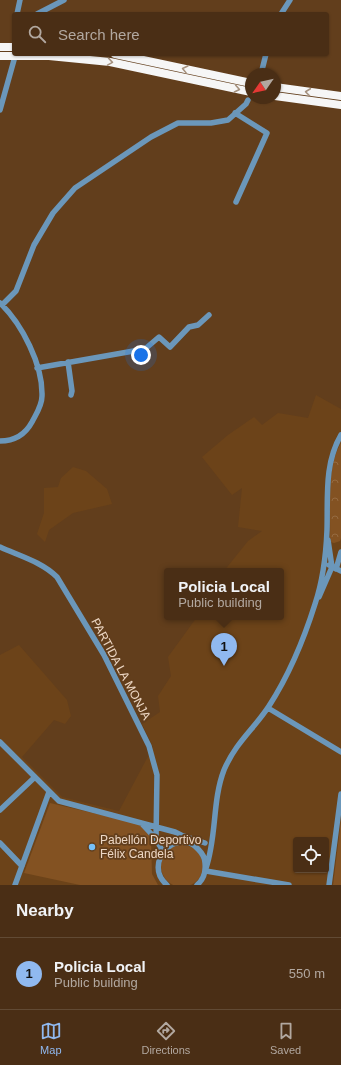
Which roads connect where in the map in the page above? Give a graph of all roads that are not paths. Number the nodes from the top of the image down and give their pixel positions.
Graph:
1 (20, 0) edge
2 (64, 0) edge
3 (290, 0) edge
4 (17, 12) edge
5 (40, 12) edge
6 (282, 12) edge
7 (0, 47) edge
8 (12, 47) edge
9 (2, 56) edge
10 (12, 56) edge
11 (48, 56) edge
12 (124, 56) edge
13 (266, 56) edge
14 (14, 60) dead end
15 (262, 68) edge
16 (245, 82) edge
17 (281, 88) edge
18 (245, 95) edge
19 (341, 96) edge
20 (281, 97) edge
21 (246, 104) edge
22 (341, 105) edge
23 (0, 110) edge
24 (235, 113) junction
25 (236, 202) dead end
26 (1, 304) edge
27 (209, 315) dead end
28 (68, 362) junction
29 (37, 368) junction
30 (71, 395) dead end
31 (341, 435) edge
32 (0, 441) edge
33 (327, 531) junction
34 (0, 547) edge
35 (341, 552) edge
36 (324, 560) junction
37 (336, 569) edge
38 (315, 604) junction
39 (268, 708) junction
40 (0, 742) edge
41 (341, 752) edge
42 (35, 776) junction
43 (49, 792) junction
44 (341, 794) edge
45 (0, 810) edge
46 (139, 822) junction
47 (157, 828) junction
48 (214, 833) junction
49 (181, 835) junction
50 (156, 839) junction
51 (0, 842) edge
52 (186, 842) junction
53 (205, 843) junction
54 (196, 847) junction
55 (163, 852) junction
56 (22, 866) junction
57 (206, 869) junction
58 (166, 884) edge
59 (15, 885) edge
60 (197, 885) edge
61 (289, 885) edge
62 (329, 885) edge

1 - 4 street
2 - 5 street
3 - 6 street
7 - 8 highway
9 -> 10 highway
11 -> 18 highway
16 -> 12 highway
13 - 15 street
14 - 23 street
19 -> 17 highway
20 - 22 highway
21 - 24 street
24 - 25 street
24 - 26 street
26 - 29 street
27 - 28 street
28 - 29 street
28 - 30 street
29 - 32 street
31 - 33 street
33 - 36 street
33 - 37 street
34 - 47 street, PARTIDA LA MONJA
35 - 37 street
36 - 37 street
36 - 38 street
37 - 38 street
38 - 39 street
39 - 41 street
39 - 48 street
40 - 42 street
42 - 43 street
42 - 45 street
43 - 46 street
43 - 56 street
44 - 62 street
46 - 47 street
46 - 50 street
47 - 49 street
47 - 50 street, PARTIDA LA MONJA
48 - 53 street
48 - 57 street
49 - 52 street
49 - 53 street
50 - 55 street
51 - 56 street
52 - 54 street
52 - 55 street
53 - 54 street
54 - 57 street
55 - 58 street
56 - 59 street
57 - 60 street
57 - 61 street

